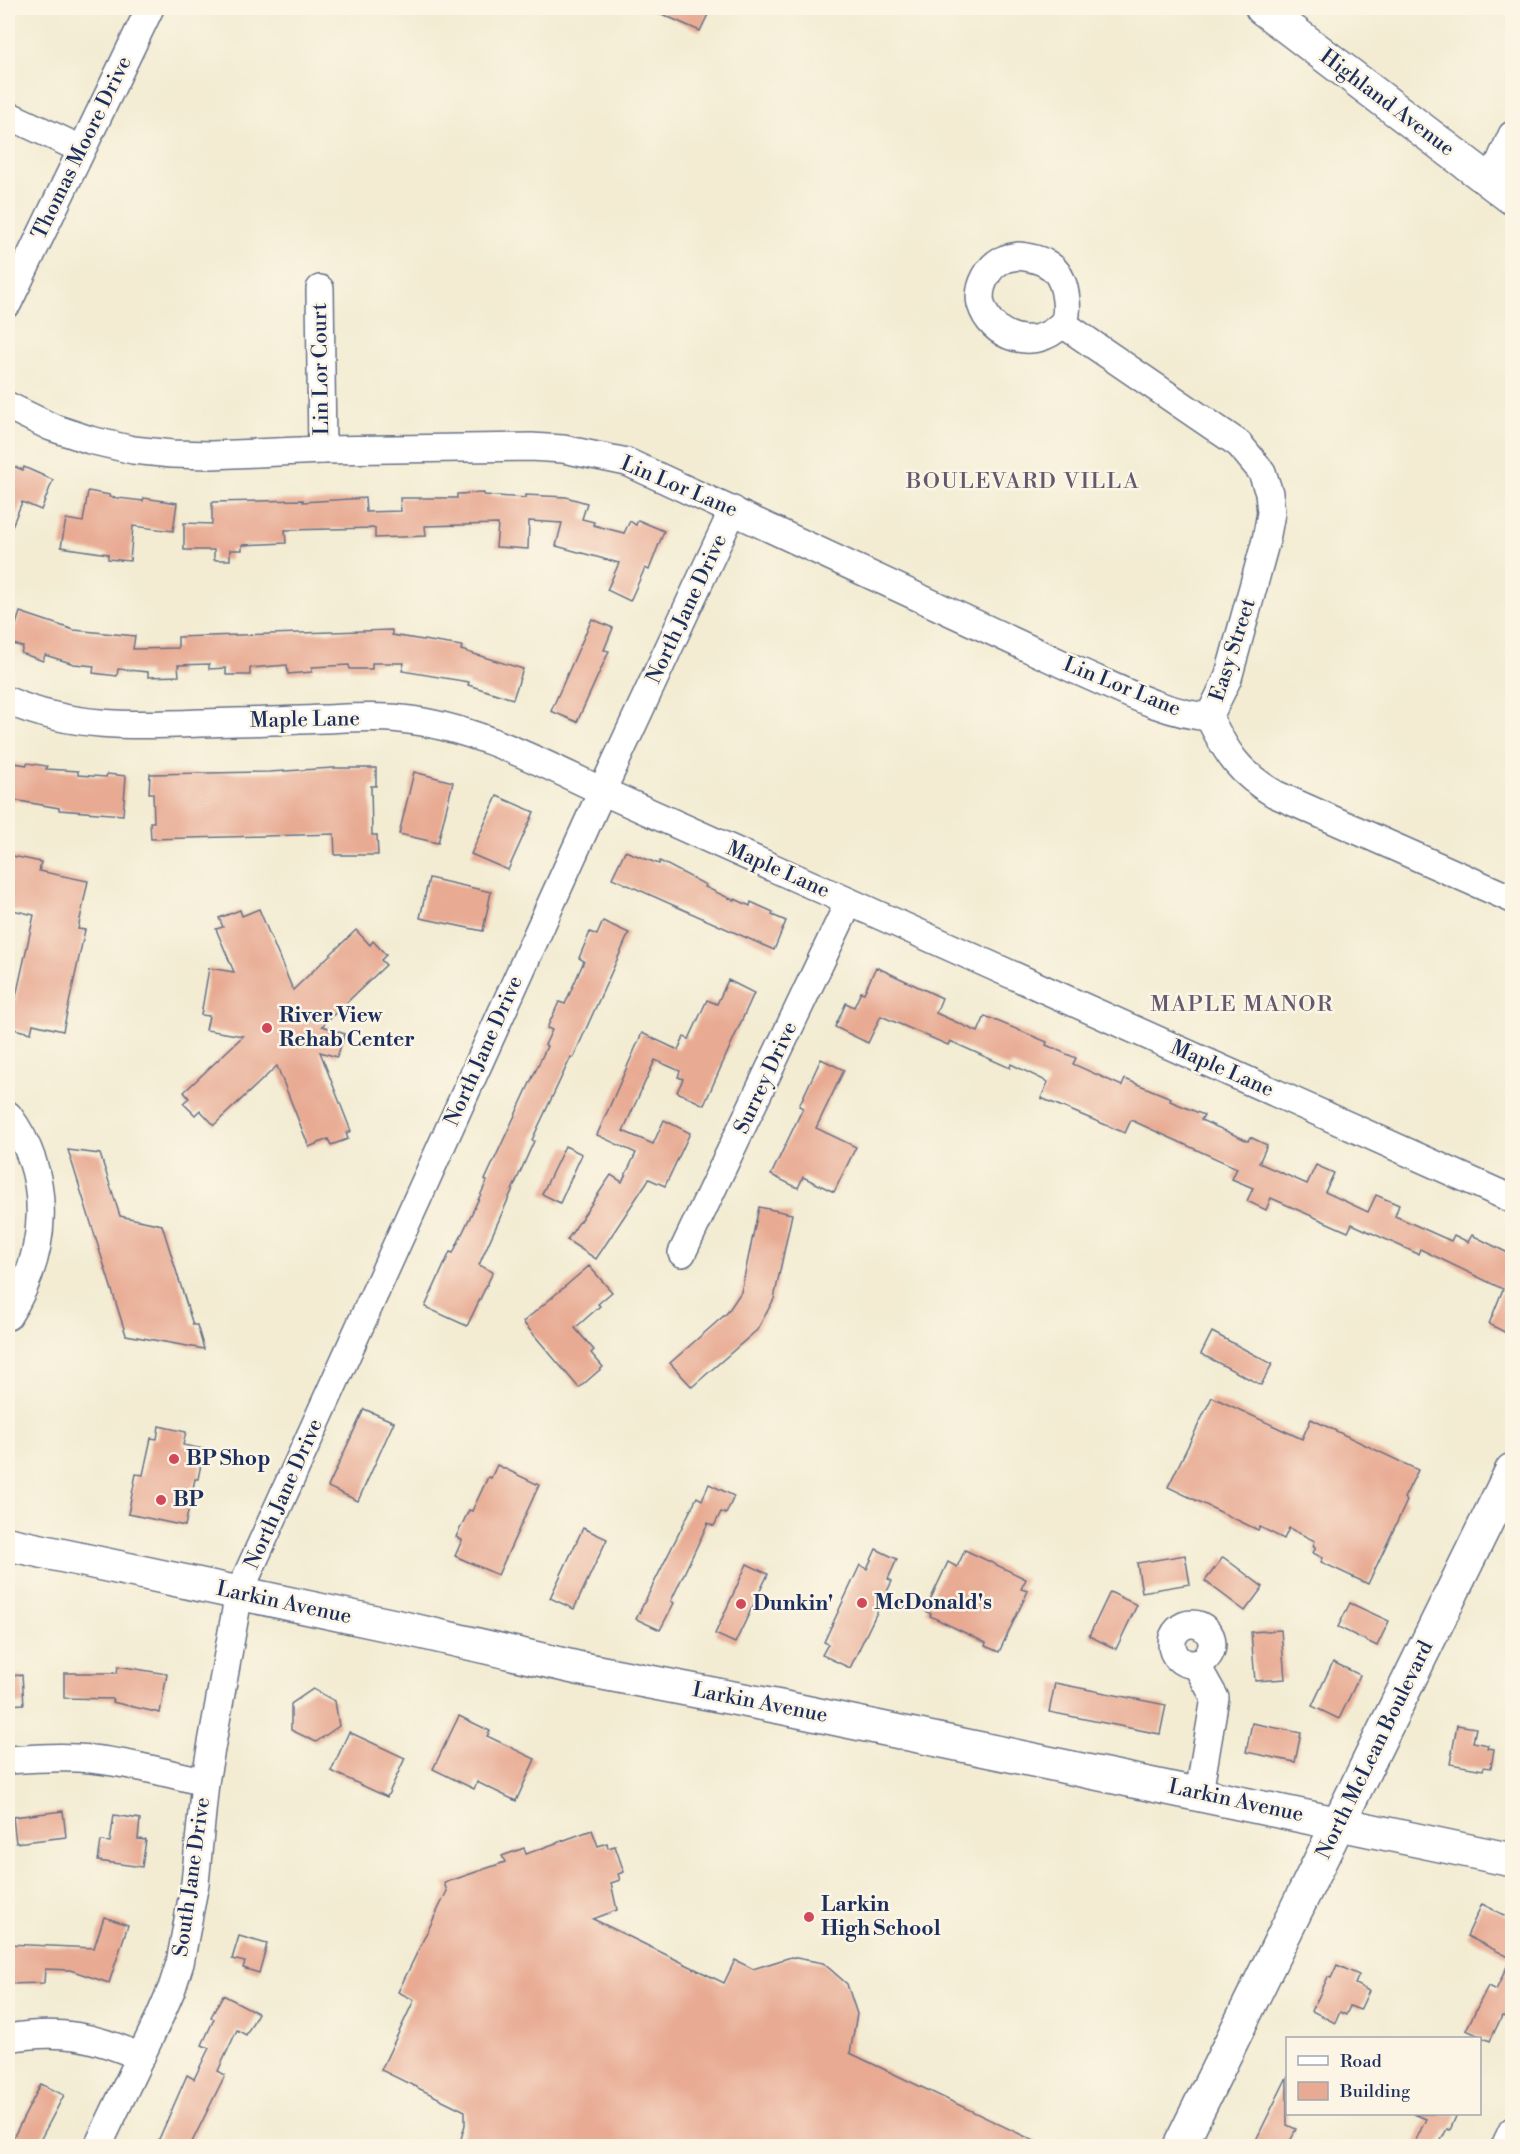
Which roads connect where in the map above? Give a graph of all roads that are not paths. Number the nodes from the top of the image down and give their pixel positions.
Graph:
1 (150, 8) edge
2 (1262, 8) edge
3 (8, 115) edge
4 (1512, 135) edge
5 (81, 149) junction
6 (1502, 190) edge
7 (320, 289) dead end
8 (11, 295) edge
9 (1063, 324) dead end
10 (8, 406) edge
11 (322, 450) junction
12 (733, 510) junction
13 (8, 701) edge
14 (1209, 717) junction
15 (602, 791) junction
16 (1512, 899) edge
17 (849, 902) junction
18 (8, 1115) edge
19 (1512, 1198) edge
20 (682, 1253) dead end
21 (8, 1316) edge
22 (1512, 1470) edge
23 (8, 1544) edge
24 (239, 1593) junction
25 (1196, 1664) dead end
26 (8, 1760) edge
27 (205, 1782) junction
28 (1199, 1793) junction
29 (1340, 1822) junction
30 (1512, 1860) edge
31 (8, 2037) edge
32 (141, 2058) junction
33 (1512, 2131) edge
34 (98, 2146) edge
35 (1180, 2146) edge
36 (1505, 2146) edge

1 - 5 street, Thomas Moore Drive
2 - 6 main road, Highland Avenue
3 - 5 street
4 - 6 street
5 - 8 street, Thomas Moore Drive
7 - 11 street, Lin Lor Court
9 - 14 street, Easy Street
10 - 11 street, Lin Lor Lane
11 - 12 street, Lin Lor Lane
12 - 14 street, Lin Lor Lane
12 - 15 street, North Jane Drive
13 - 15 street, Maple Lane
14 - 16 street, Easy Street
15 - 17 street, Maple Lane
15 - 24 street, North Jane Drive
17 - 19 street, Maple Lane
17 - 20 street, Surrey Drive
18 - 21 street
22 - 29 main road, North McLean Boulevard
23 - 24 main road, Larkin Avenue
24 - 27 street, South Jane Drive
24 - 28 main road, Larkin Avenue
25 - 28 street
26 - 27 street
27 - 32 street, South Jane Drive
28 - 29 main road, Larkin Avenue
29 - 30 main road, Larkin Avenue
29 - 35 main road, North McLean Boulevard
31 - 32 street
32 - 34 street, South Jane Drive
33 - 36 street

